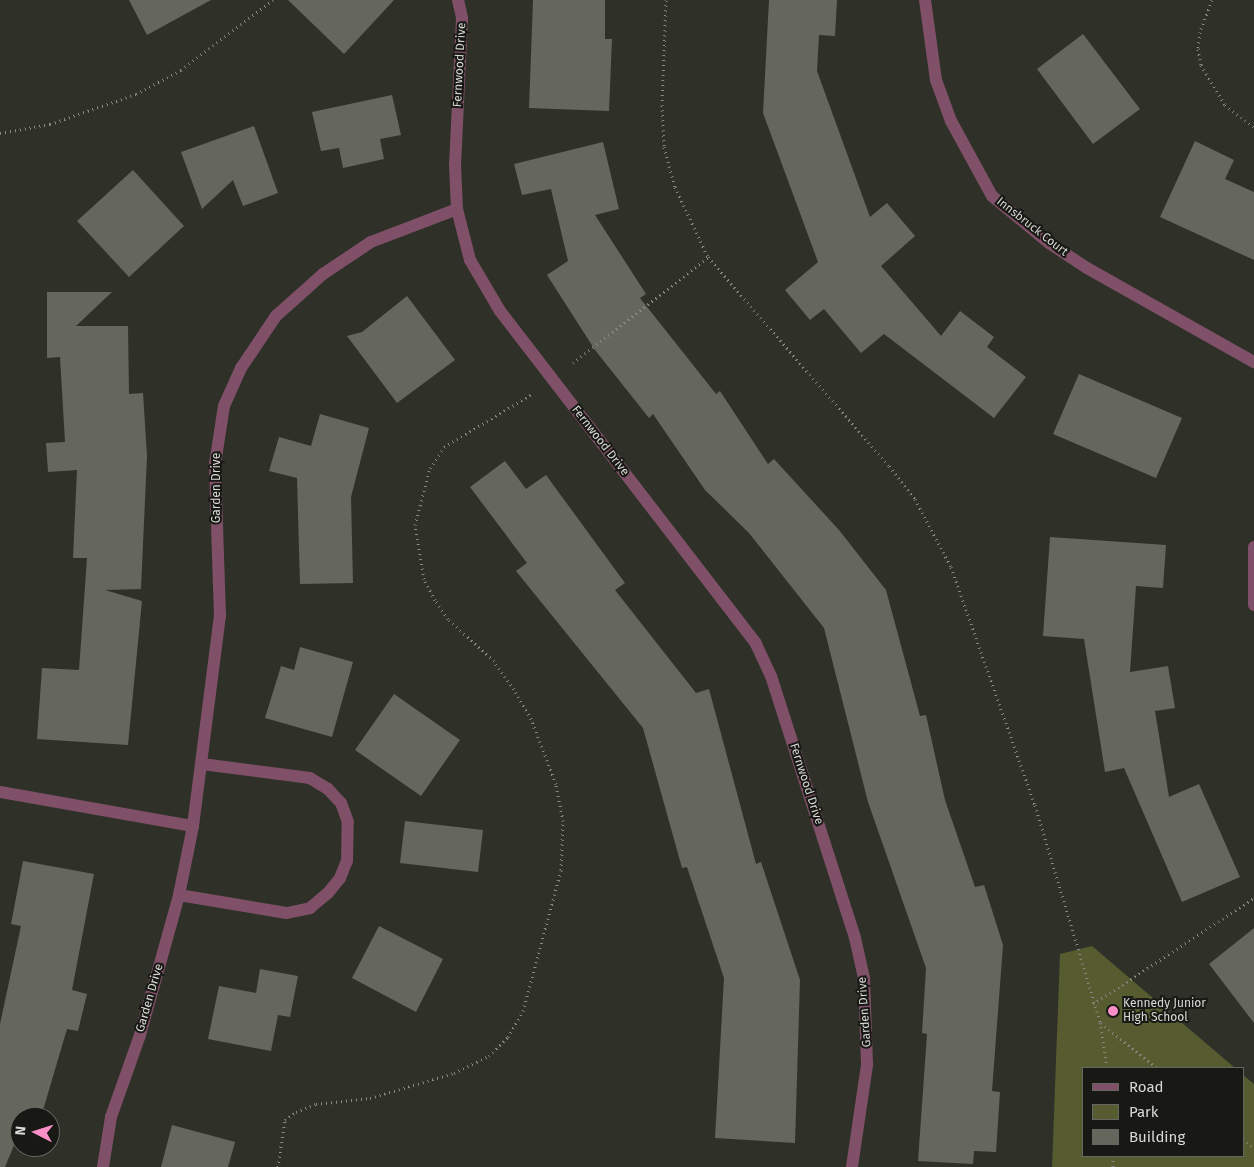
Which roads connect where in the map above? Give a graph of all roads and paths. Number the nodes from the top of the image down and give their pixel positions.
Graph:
1 (272, 0) edge
2 (458, 0) edge
3 (666, 0) edge
4 (925, 0) edge
5 (1212, 0) edge
6 (1254, 127) edge
7 (0, 133) edge
8 (457, 208) junction
9 (708, 257) junction
10 (1254, 362) edge
11 (553, 380) junction
12 (1254, 547) edge
13 (1254, 604) edge
14 (202, 764) junction
15 (0, 792) edge
16 (193, 826) junction
17 (830, 861) joint
18 (179, 895) junction
19 (1254, 898) edge
20 (1093, 1004) junction
21 (1100, 1022) junction
22 (1107, 1067) edge
23 (1156, 1067) edge
24 (1244, 1140) edge
25 (1254, 1148) edge
26 (103, 1167) edge
27 (278, 1167) edge
28 (852, 1167) edge

1 - 7 path
2 - 8 street, Fernwood Drive
3 - 9 path
4 - 10 street, Innsbruck Court
5 - 6 path
8 - 11 street, Fernwood Drive
8 - 14 street, Garden Drive
9 - 11 path
9 - 20 path
11 - 17 street, Fernwood Drive
11 - 27 path
12 - 13 street
14 - 16 street, Garden Drive
14 - 18 street
15 - 16 street
16 - 18 street, Garden Drive
17 - 28 street, Garden Drive
18 - 26 street, Garden Drive
19 - 20 path
20 - 21 path
21 - 22 path
21 - 23 path
24 - 25 path

